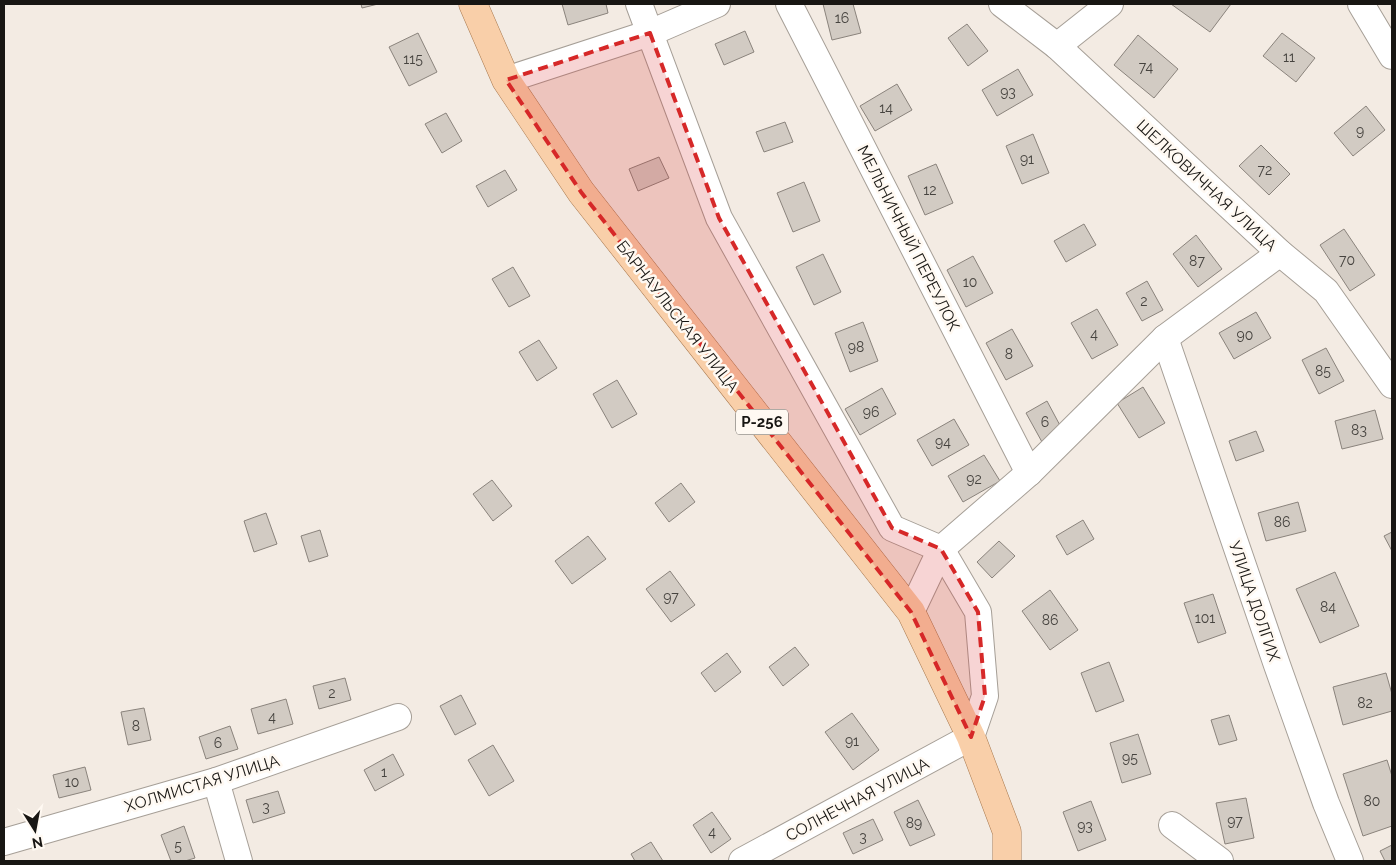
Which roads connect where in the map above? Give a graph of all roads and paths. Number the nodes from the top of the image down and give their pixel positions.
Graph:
1 (473, 4) edge
2 (639, 4) edge
3 (716, 4) edge
4 (789, 4) edge
5 (1002, 4) edge
6 (1110, 4) edge
7 (1361, 4) edge
8 (650, 33) junction
9 (1057, 46) junction
10 (1392, 56) edge
11 (506, 80) junction
12 (1280, 253) junction
13 (1165, 338) junction
14 (1392, 386) edge
15 (1029, 473) junction
16 (940, 549) junction
17 (911, 612) junction
18 (398, 717) dead end
19 (972, 737) junction
20 (216, 781) junction
21 (1172, 825) dead end
22 (4, 842) edge
23 (239, 861) edge
24 (742, 861) edge
25 (1007, 861) edge
26 (1220, 861) edge
27 (1350, 861) edge

1 - 11 main road, БАРНАУЛЬСКАЯ УЛИЦА / Р-256
2 - 8 street
3 - 8 street
4 - 15 street, МЕЛЬНИЧНЫЙ ПЕРЕУЛОК
5 - 9 street, ШЕЛКОВИЧНАЯ УЛИЦА
6 - 9 street
7 - 10 street
8 - 11 street
8 - 16 street
9 - 12 street, ШЕЛКОВИЧНАЯ УЛИЦА
11 - 17 main road, БАРНАУЛЬСКАЯ УЛИЦА / Р-256
12 - 13 street
12 - 14 street, ШЕЛКОВИЧНАЯ УЛИЦА
13 - 15 street
13 - 27 street, УЛИЦА ДОЛГИХ
15 - 16 street
16 - 17 street
16 - 19 street
17 - 19 main road, БАРНАУЛЬСКАЯ УЛИЦА / Р-256
18 - 20 street, ХОЛМИСТАЯ УЛИЦА
19 - 24 street, СОЛНЕЧНАЯ УЛИЦА
19 - 25 main road, БАРНАУЛЬСКАЯ УЛИЦА / Р-256
20 - 22 street, ХОЛМИСТАЯ УЛИЦА
20 - 23 street
21 - 26 street

